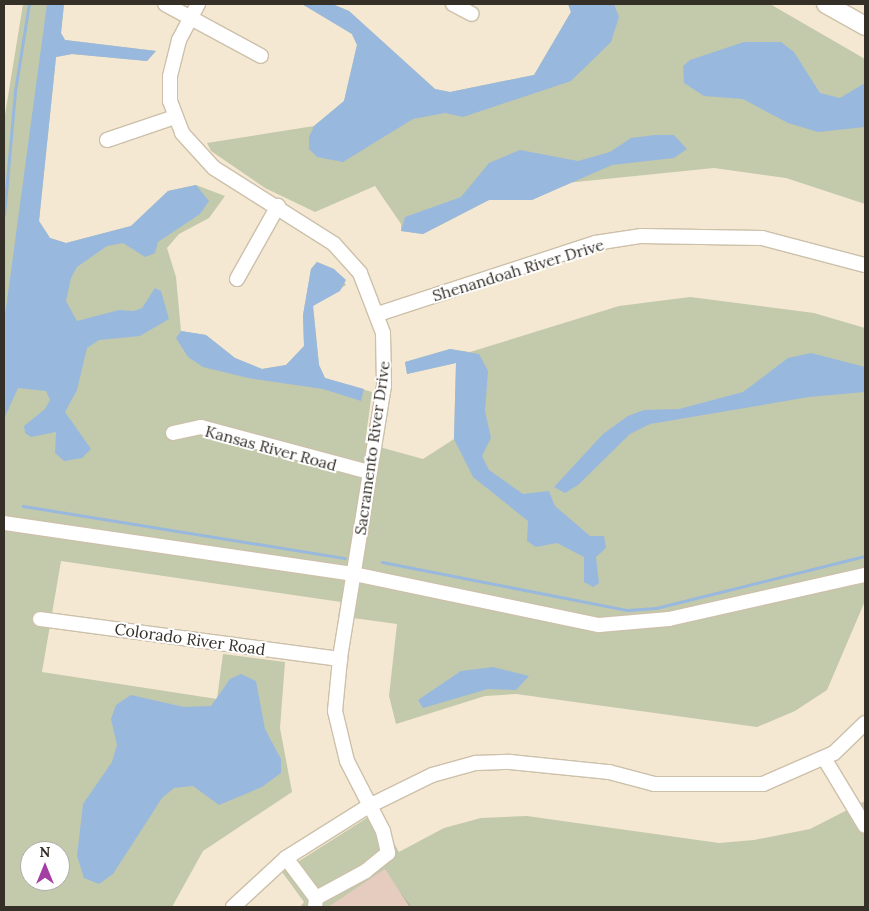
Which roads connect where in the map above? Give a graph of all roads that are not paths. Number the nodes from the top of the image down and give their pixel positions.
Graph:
1 (165, 4) edge
2 (198, 4) edge
3 (453, 4) edge
4 (826, 4) edge
5 (472, 14) dead end
6 (190, 18) junction
7 (865, 26) edge
8 (261, 56) dead end
9 (174, 117) junction
10 (107, 140) dead end
11 (278, 206) junction
12 (865, 265) edge
13 (237, 278) dead end
14 (378, 314) junction
15 (173, 433) dead end
16 (369, 472) junction
17 (4, 523) edge
18 (354, 574) junction
19 (865, 575) edge
20 (40, 619) dead end
21 (340, 659) junction
22 (865, 723) edge
23 (824, 758) junction
24 (367, 807) junction
25 (865, 826) edge
26 (286, 858) junction
27 (316, 903) edge
28 (233, 907) edge

1 - 6 street
2 - 6 street, Sacramento River Drive
3 - 5 street
4 - 7 main road
6 - 8 street
6 - 9 street, Sacramento River Drive
9 - 10 street
9 - 11 street, Sacramento River Drive
11 - 13 street
11 - 14 street, Sacramento River Drive
12 - 14 street, Shenandoah River Drive
14 - 16 street, Sacramento River Drive
15 - 16 street, Kansas River Road
16 - 18 street, Sacramento River Drive
17 - 18 street
18 - 19 street
18 - 21 street, Sacramento River Drive
20 - 21 street, Colorado River Road
21 - 24 street, Sacramento River Drive
22 - 23 street
23 - 24 street
23 - 25 street
24 - 26 street
24 - 27 street, Sacramento River Drive
26 - 27 street
26 - 28 street

